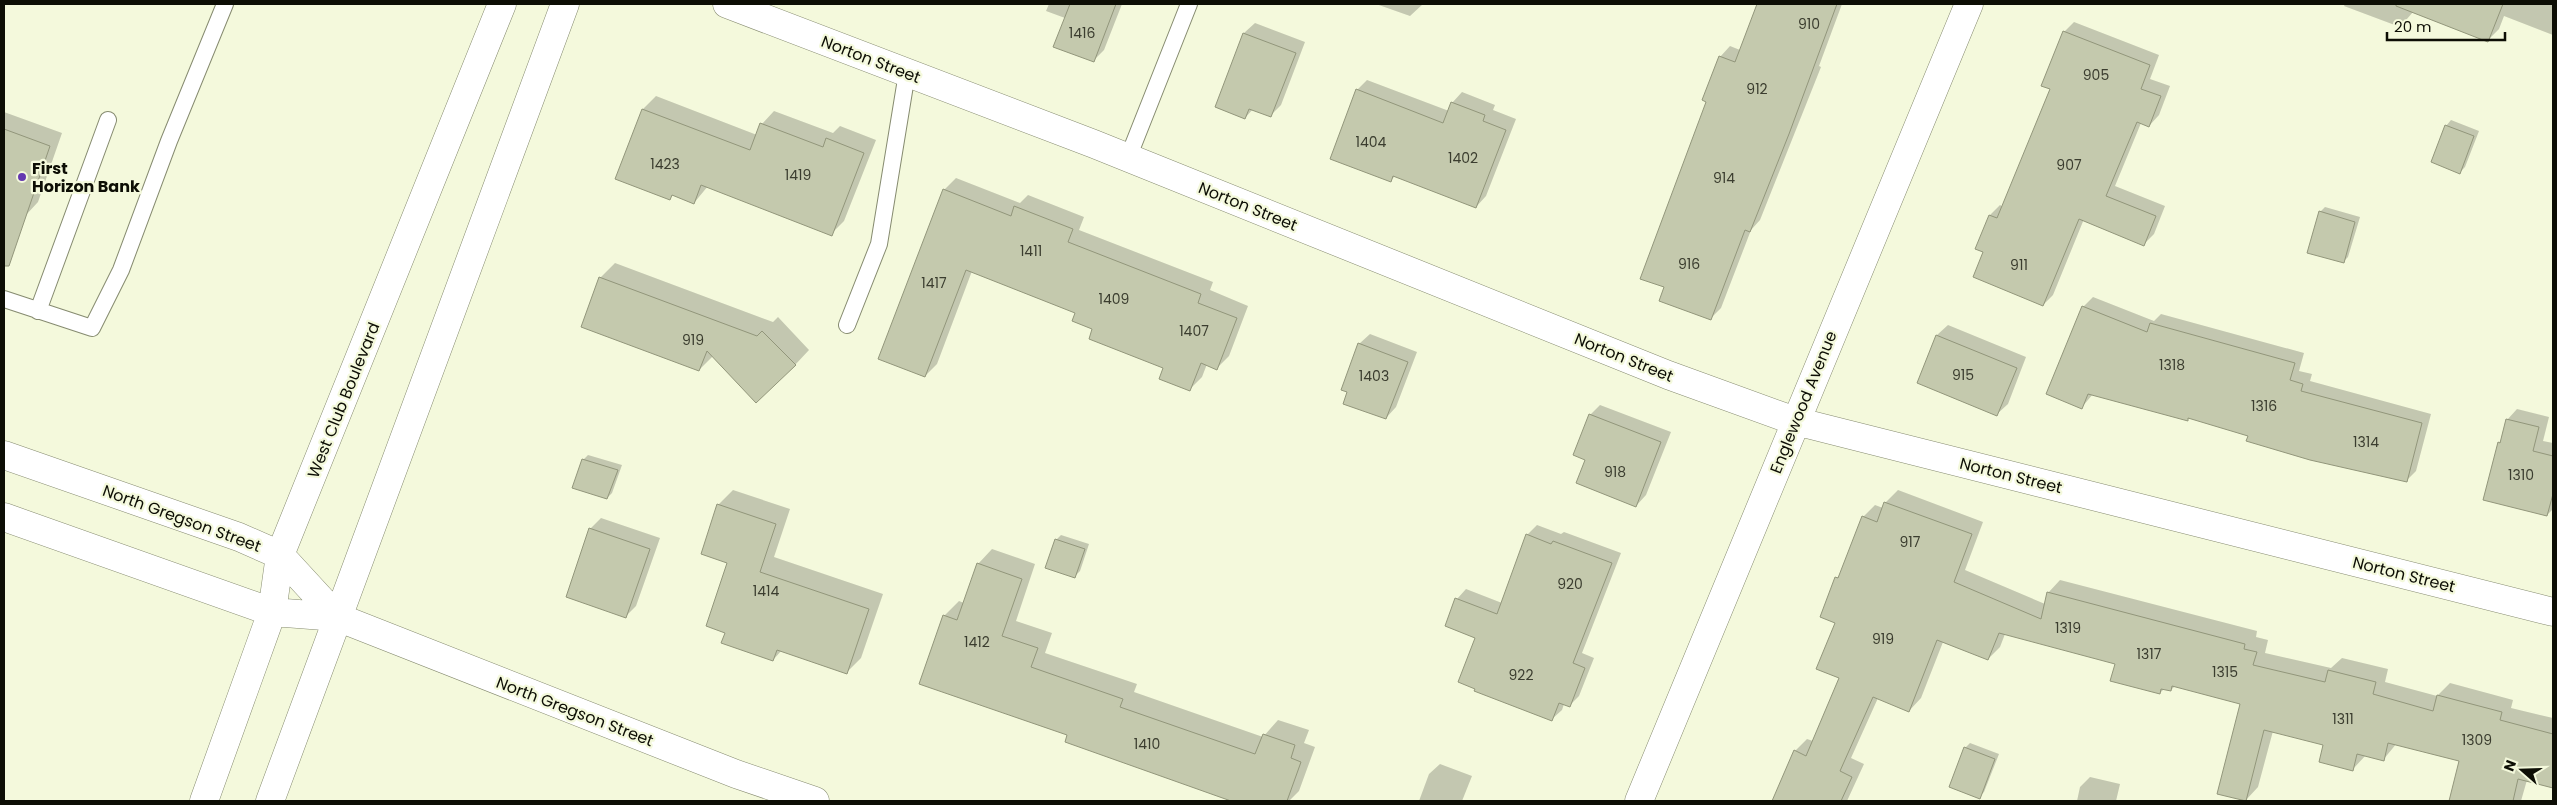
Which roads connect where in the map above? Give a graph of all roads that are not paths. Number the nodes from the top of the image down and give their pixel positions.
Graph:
1 (225, 4) edge
2 (502, 4) edge
3 (565, 4) edge
4 (727, 4) edge
5 (1189, 4) edge
6 (1969, 4) edge
7 (907, 73) junction
8 (108, 120) dead end
9 (1128, 158) junction
10 (4, 299) edge
11 (38, 311) junction
12 (847, 324) dead end
13 (1795, 421) junction
14 (4, 455) edge
15 (4, 518) edge
16 (280, 555) junction
17 (272, 612) junction
18 (2553, 612) edge
19 (336, 617) junction
20 (204, 801) edge
21 (270, 801) edge
22 (815, 801) edge
23 (1639, 801) edge

1 - 11 lane
2 - 16 main road, West Club Boulevard
3 - 19 main road
4 - 7 main road, Norton Street
5 - 9 lane
6 - 13 main road, Englewood Avenue
7 - 9 main road, Norton Street
7 - 12 lane
8 - 11 lane
9 - 13 main road, Norton Street
10 - 11 lane
13 - 18 main road, Norton Street
13 - 23 main road, Englewood Avenue
14 - 16 main road, North Gregson Street
15 - 17 main road, North Gregson Street
16 - 17 main road, West Club Boulevard
16 - 19 main road, North Gregson Street
17 - 19 main road, North Gregson Street
17 - 20 main road, West Club Boulevard
19 - 21 main road
19 - 22 main road, North Gregson Street

